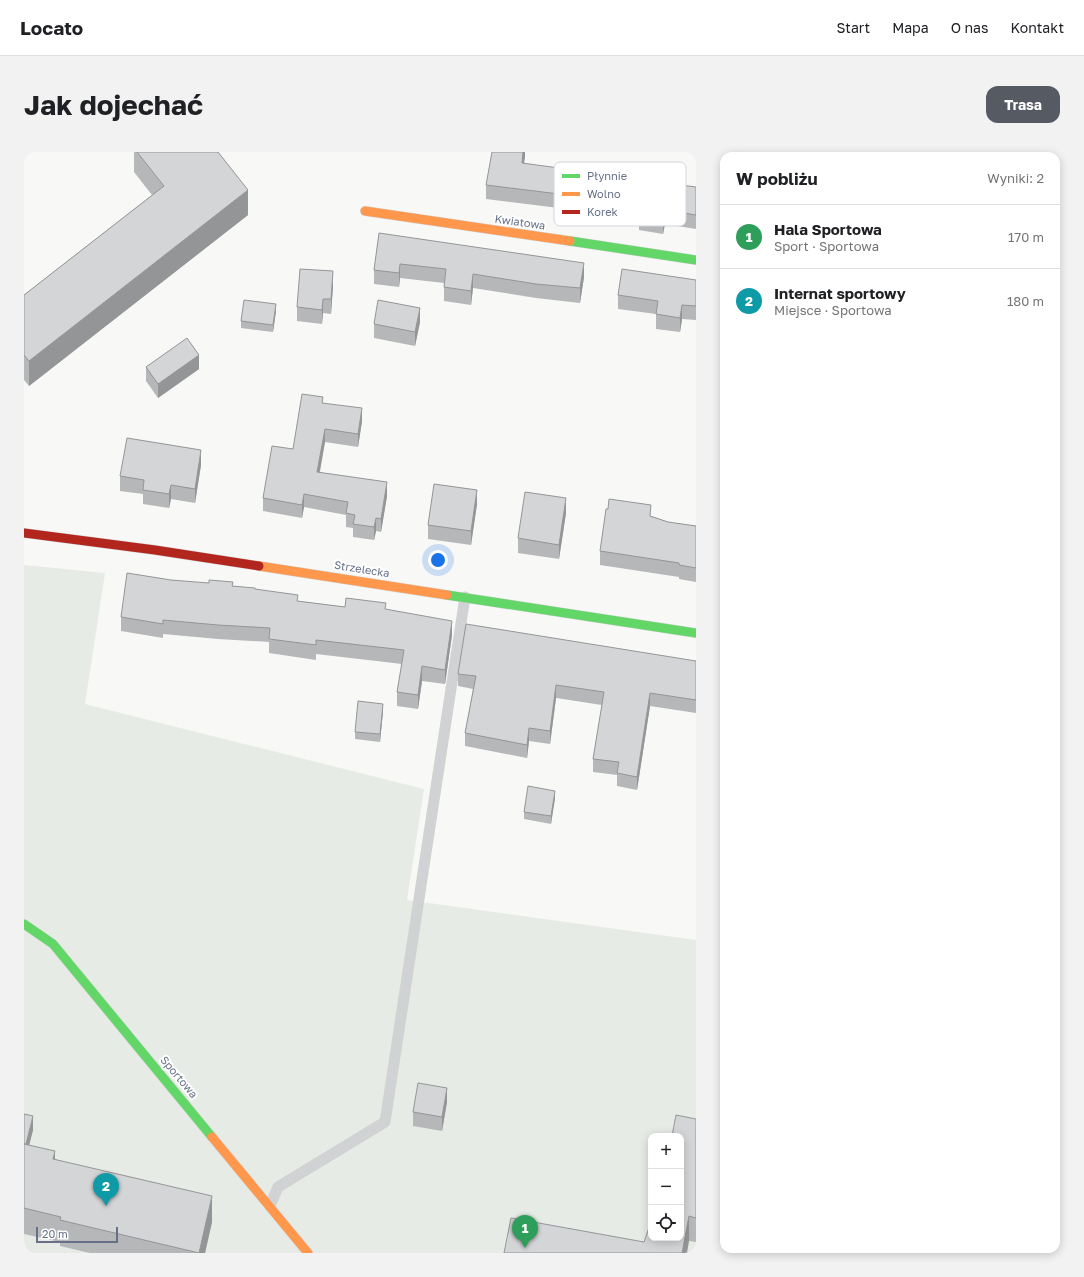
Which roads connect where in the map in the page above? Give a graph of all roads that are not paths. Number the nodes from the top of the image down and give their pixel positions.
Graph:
1 (365, 211) dead end
2 (696, 260) edge
3 (24, 533) edge
4 (465, 597) junction
5 (696, 633) edge
6 (24, 924) edge
7 (270, 1206) junction
8 (308, 1253) edge

1 - 2 street, Kwiatowa
3 - 4 street, Strzelecka
4 - 5 street, Strzelecka
4 - 7 lane
6 - 7 street, Sportowa
7 - 8 street, Sportowa

